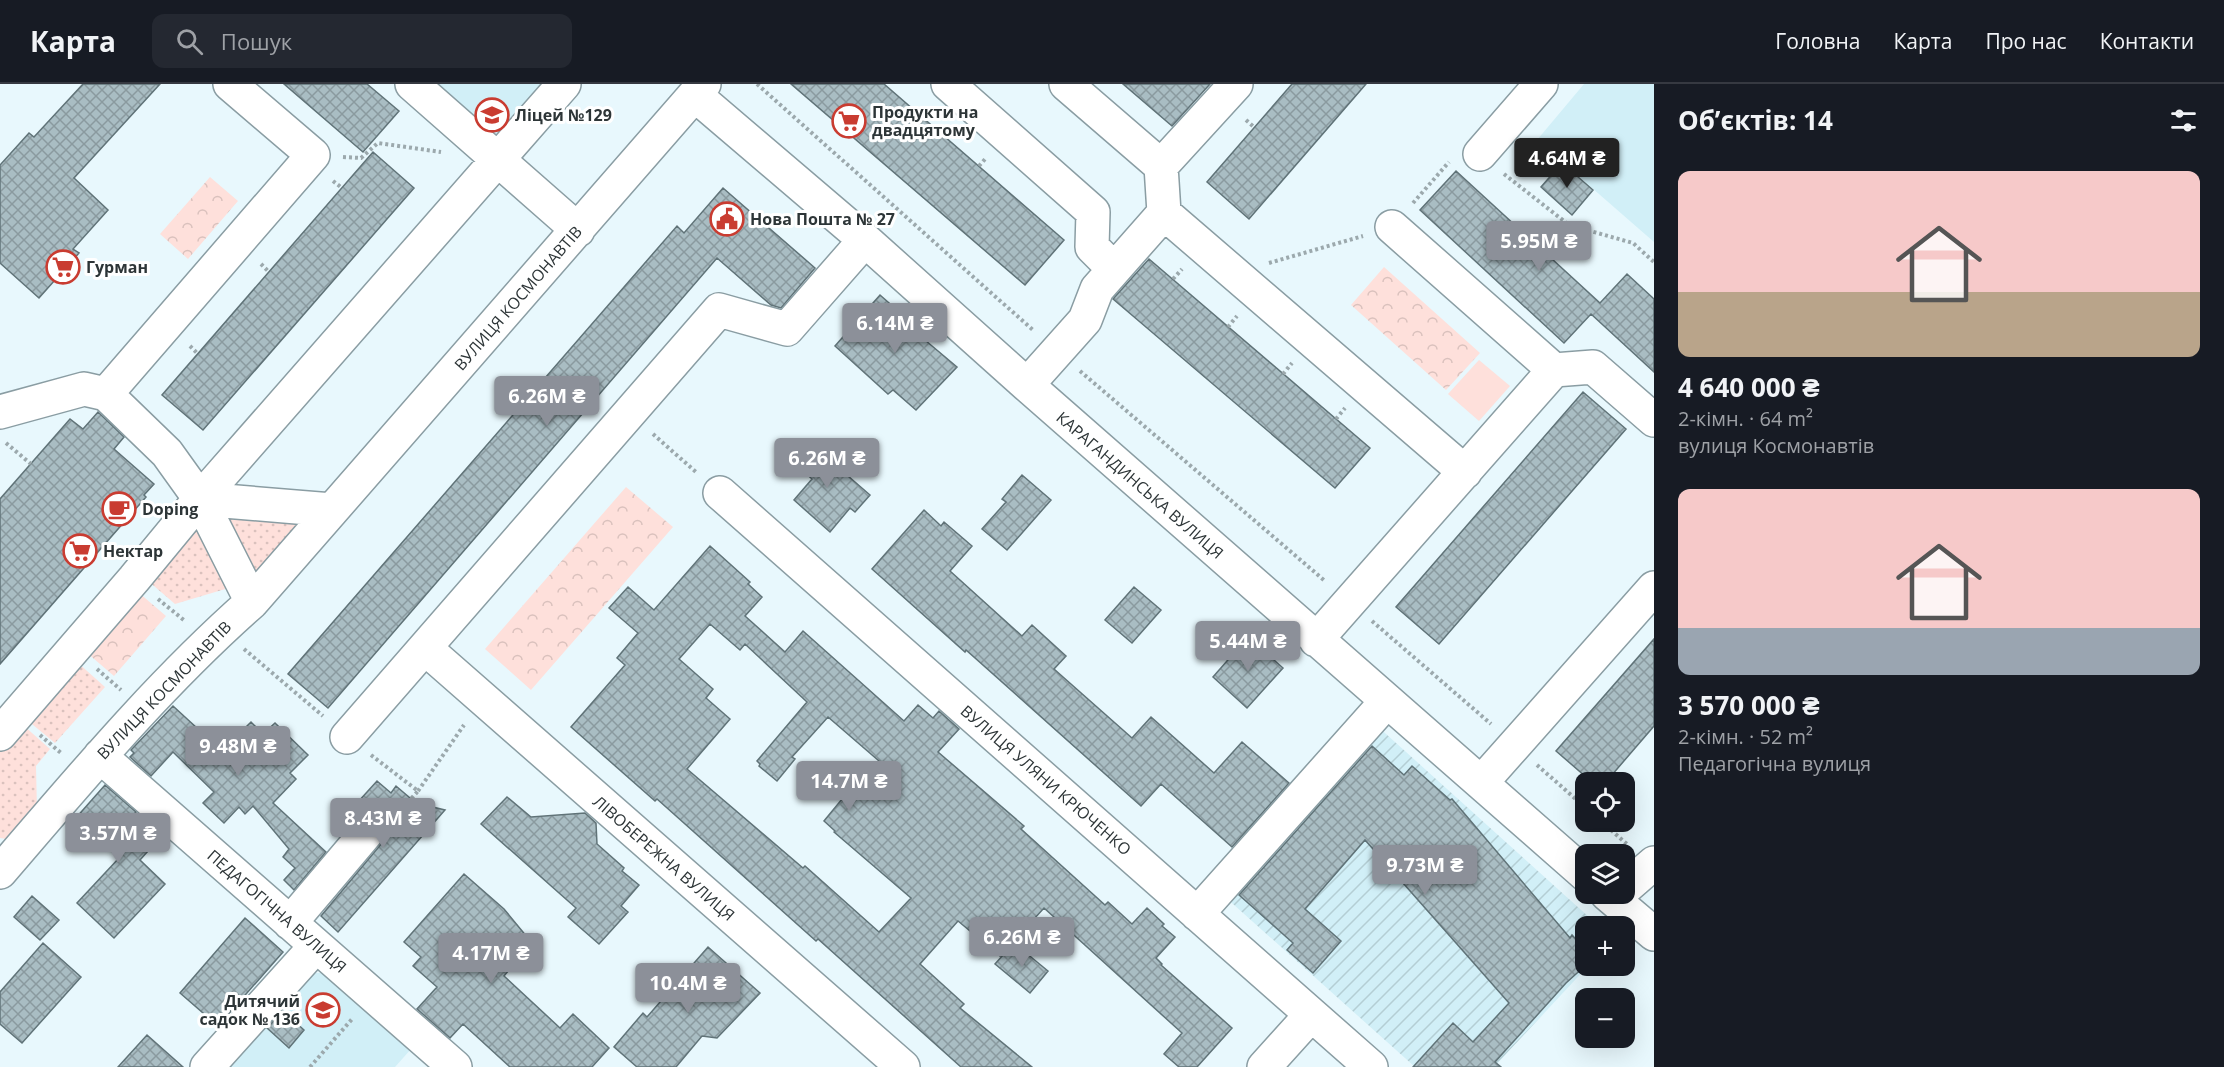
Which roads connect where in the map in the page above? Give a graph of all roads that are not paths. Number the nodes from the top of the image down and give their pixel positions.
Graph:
1 (230, 84) edge
2 (412, 84) edge
3 (564, 84) edge
4 (948, 84) edge
5 (1066, 84) edge
6 (1236, 84) edge
7 (1541, 84) edge
8 (699, 89) edge
9 (1480, 154) road end
10 (498, 160) junction
11 (1161, 166) junction
12 (1164, 213) junction
13 (1392, 227) dead end
14 (578, 230) junction
15 (866, 240) junction
16 (1114, 269) junction
17 (1554, 370) junction
18 (1027, 385) junction
19 (106, 394) junction
20 (0, 412) edge
21 (1654, 420) edge
22 (1465, 472) junction
23 (720, 493) road end
24 (200, 499) junction
25 (332, 510) junction
26 (1654, 588) edge
27 (252, 602) junction
28 (1316, 640) junction
29 (425, 648) junction
30 (1387, 701) junction
31 (8, 724) edge
32 (347, 737) road end
33 (92, 765) junction
34 (1481, 783) junction
35 (373, 825) road end
36 (1654, 862) edge
37 (1575, 865) edge
38 (2, 866) edge
39 (1635, 878) edge
40 (1626, 904) edge
41 (1197, 914) junction
42 (290, 922) junction
43 (1654, 934) edge
44 (316, 946) junction
45 (1311, 1015) junction
46 (207, 1067) edge
47 (455, 1067) edge
48 (903, 1067) edge
49 (1264, 1067) edge
50 (1371, 1067) edge

1 - 19 street
2 - 10 street
3 - 10 street
4 - 16 street
5 - 11 street
6 - 11 street
7 - 9 street
8 - 14 street, ВУЛИЦЯ КОСМОНАВТІВ
8 - 15 street, КАРАГАНДИНСЬКА ВУЛИЦЯ
10 - 14 street
10 - 24 street
11 - 12 street
12 - 16 street
12 - 22 street
13 - 17 street
14 - 25 street, ВУЛИЦЯ КОСМОНАВТІВ
15 - 18 street, КАРАГАНДИНСЬКА ВУЛИЦЯ
15 - 29 street
16 - 18 street
17 - 21 street
17 - 22 street
18 - 28 street, КАРАГАНДИНСЬКА ВУЛИЦЯ
19 - 20 street
19 - 24 street
22 - 28 street
23 - 41 street, ВУЛИЦЯ УЛЯНИ КРЮЧЕНКО
24 - 25 street
24 - 27 street
24 - 31 street
25 - 27 street, ВУЛИЦЯ КОСМОНАВТІВ
26 - 34 street
27 - 33 street, ВУЛИЦЯ КОСМОНАВТІВ
28 - 30 street, КАРАГАНДИНСЬКА ВУЛИЦЯ
29 - 32 street
29 - 48 street, ЛІВОБЕРЕЖНА ВУЛИЦЯ
30 - 34 street, КАРАГАНДИНСЬКА ВУЛИЦЯ
30 - 41 street
33 - 38 street, ВУЛИЦЯ КОСМОНАВТІВ
33 - 42 street, ПЕДАГОГІЧНА ВУЛИЦЯ
34 - 37 street, КАРАГАНДИНСЬКА ВУЛИЦЯ
35 - 42 street
36 - 39 street
40 - 43 street
41 - 45 street, ВУЛИЦЯ УЛЯНИ КРЮЧЕНКО
42 - 44 street, ПЕДАГОГІЧНА ВУЛИЦЯ
44 - 46 street
44 - 47 street, ПЕДАГОГІЧНА ВУЛИЦЯ
45 - 49 street
45 - 50 street, ВУЛИЦЯ УЛЯНИ КРЮЧЕНКО

